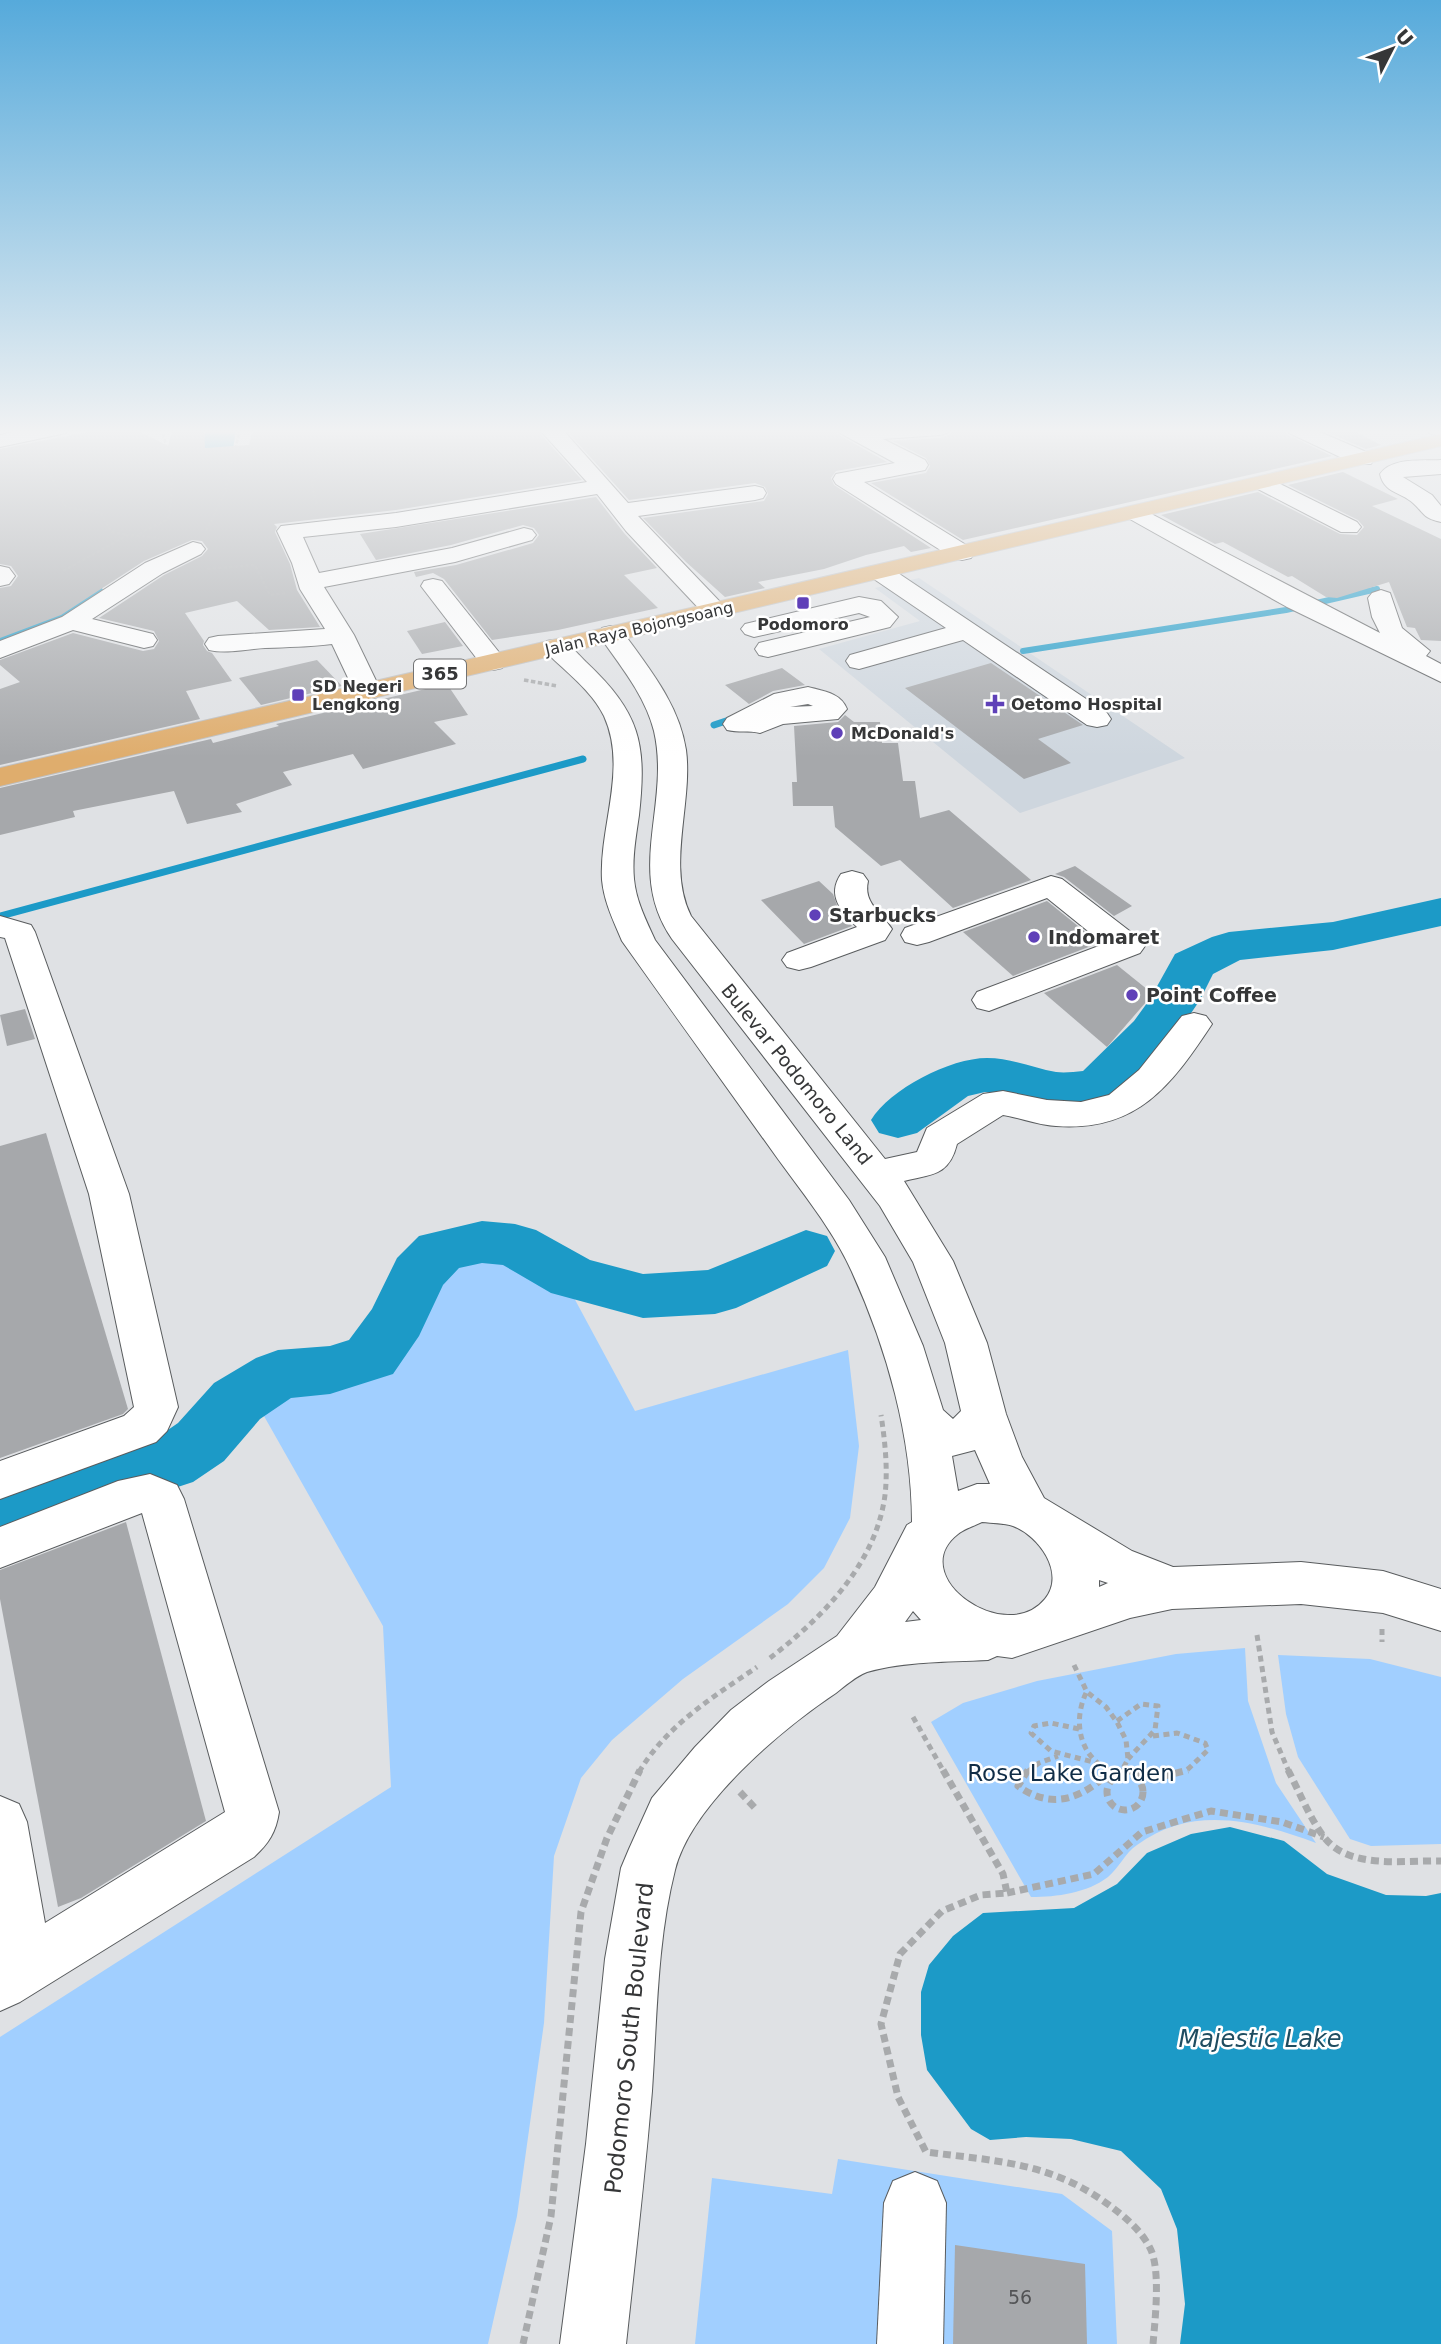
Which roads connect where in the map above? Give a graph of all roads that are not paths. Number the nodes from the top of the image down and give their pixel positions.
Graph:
1 (291, 538) edge
2 (409, 538) edge
3 (516, 538) edge
4 (650, 538) edge
5 (939, 538) edge
6 (1026, 538) edge
7 (1182, 538) edge
8 (194, 549) road end
9 (962, 553) junction
10 (880, 572) junction
11 (0, 573) edge
12 (429, 573) junction
13 (0, 579) edge
14 (311, 585) junction
15 (1381, 598) dead end
16 (71, 622) junction
17 (745, 627) junction
18 (966, 631) junction
19 (611, 634) junction
20 (341, 635) junction
21 (144, 640) dead end
22 (218, 644) dead end
23 (556, 647) junction
24 (0, 650) edge
25 (859, 661) dead end
26 (486, 663) junction
27 (1441, 663) edge
28 (1441, 674) edge
29 (367, 691) junction
30 (658, 709) junction
31 (617, 716) junction
32 (1097, 719) dead end
33 (0, 777) edge
34 (852, 881) dead end
35 (0, 926) edge
36 (917, 936) dead end
37 (799, 960) dead end
38 (989, 1000) dead end
39 (1194, 1024) dead end
40 (834, 1121) junction
41 (781, 1136) junction
42 (877, 1174) junction
43 (984, 1414) junction
44 (923, 1418) junction
45 (0, 1480) edge
46 (1038, 1518) junction
47 (930, 1530) junction
48 (0, 1548) edge
49 (1172, 1588) junction
50 (1441, 1609) edge
51 (1052, 1624) junction
52 (1004, 1638) junction
53 (855, 1652) junction
54 (0, 1822) edge
55 (12, 1974) edge
56 (915, 2203) dead end
57 (593, 2344) edge
58 (910, 2344) edge

1 - 14 street
2 - 12 street
3 - 12 street
4 - 17 street
5 - 9 street
6 - 9 main road, Jalan Raya Bojongsoang / 365
7 - 28 street
8 - 16 street
9 - 10 main road, Jalan Raya Bojongsoang / 365
10 - 17 main road, Jalan Raya Bojongsoang / 365
10 - 18 street
11 - 13 street
12 - 14 street
12 - 26 street
14 - 20 street
15 - 27 street
16 - 21 street
16 - 24 street
17 - 19 main road, Jalan Raya Bojongsoang / 365
18 - 25 street
18 - 32 street
19 - 23 main road, Jalan Raya Bojongsoang / 365
19 - 30 street, Bulevar Podomoro Land
20 - 22 street
20 - 29 street
23 - 26 main road, Jalan Raya Bojongsoang / 365
23 - 31 street
26 - 29 main road, Jalan Raya Bojongsoang / 365
29 - 33 main road, Jalan Raya Bojongsoang / 365
30 - 31 street
30 - 40 street, Bulevar Podomoro Land
31 - 41 street
34 - 37 street
35 - 45 street
36 - 38 street
39 - 42 street
40 - 41 street
40 - 42 street, Bulevar Podomoro Land
41 - 44 street
42 - 43 street, Bulevar Podomoro Land
43 - 44 street
43 - 46 street, Bulevar Podomoro Land
44 - 47 street
46 - 47 street
46 - 49 street
46 - 51 street
47 - 52 street
47 - 53 street, Podomoro South Boulevard
48 - 55 street
49 - 50 street
49 - 51 street
51 - 52 street
52 - 53 street, Podomoro South Boulevard
53 - 57 street, Podomoro South Boulevard
54 - 55 street
56 - 58 street

